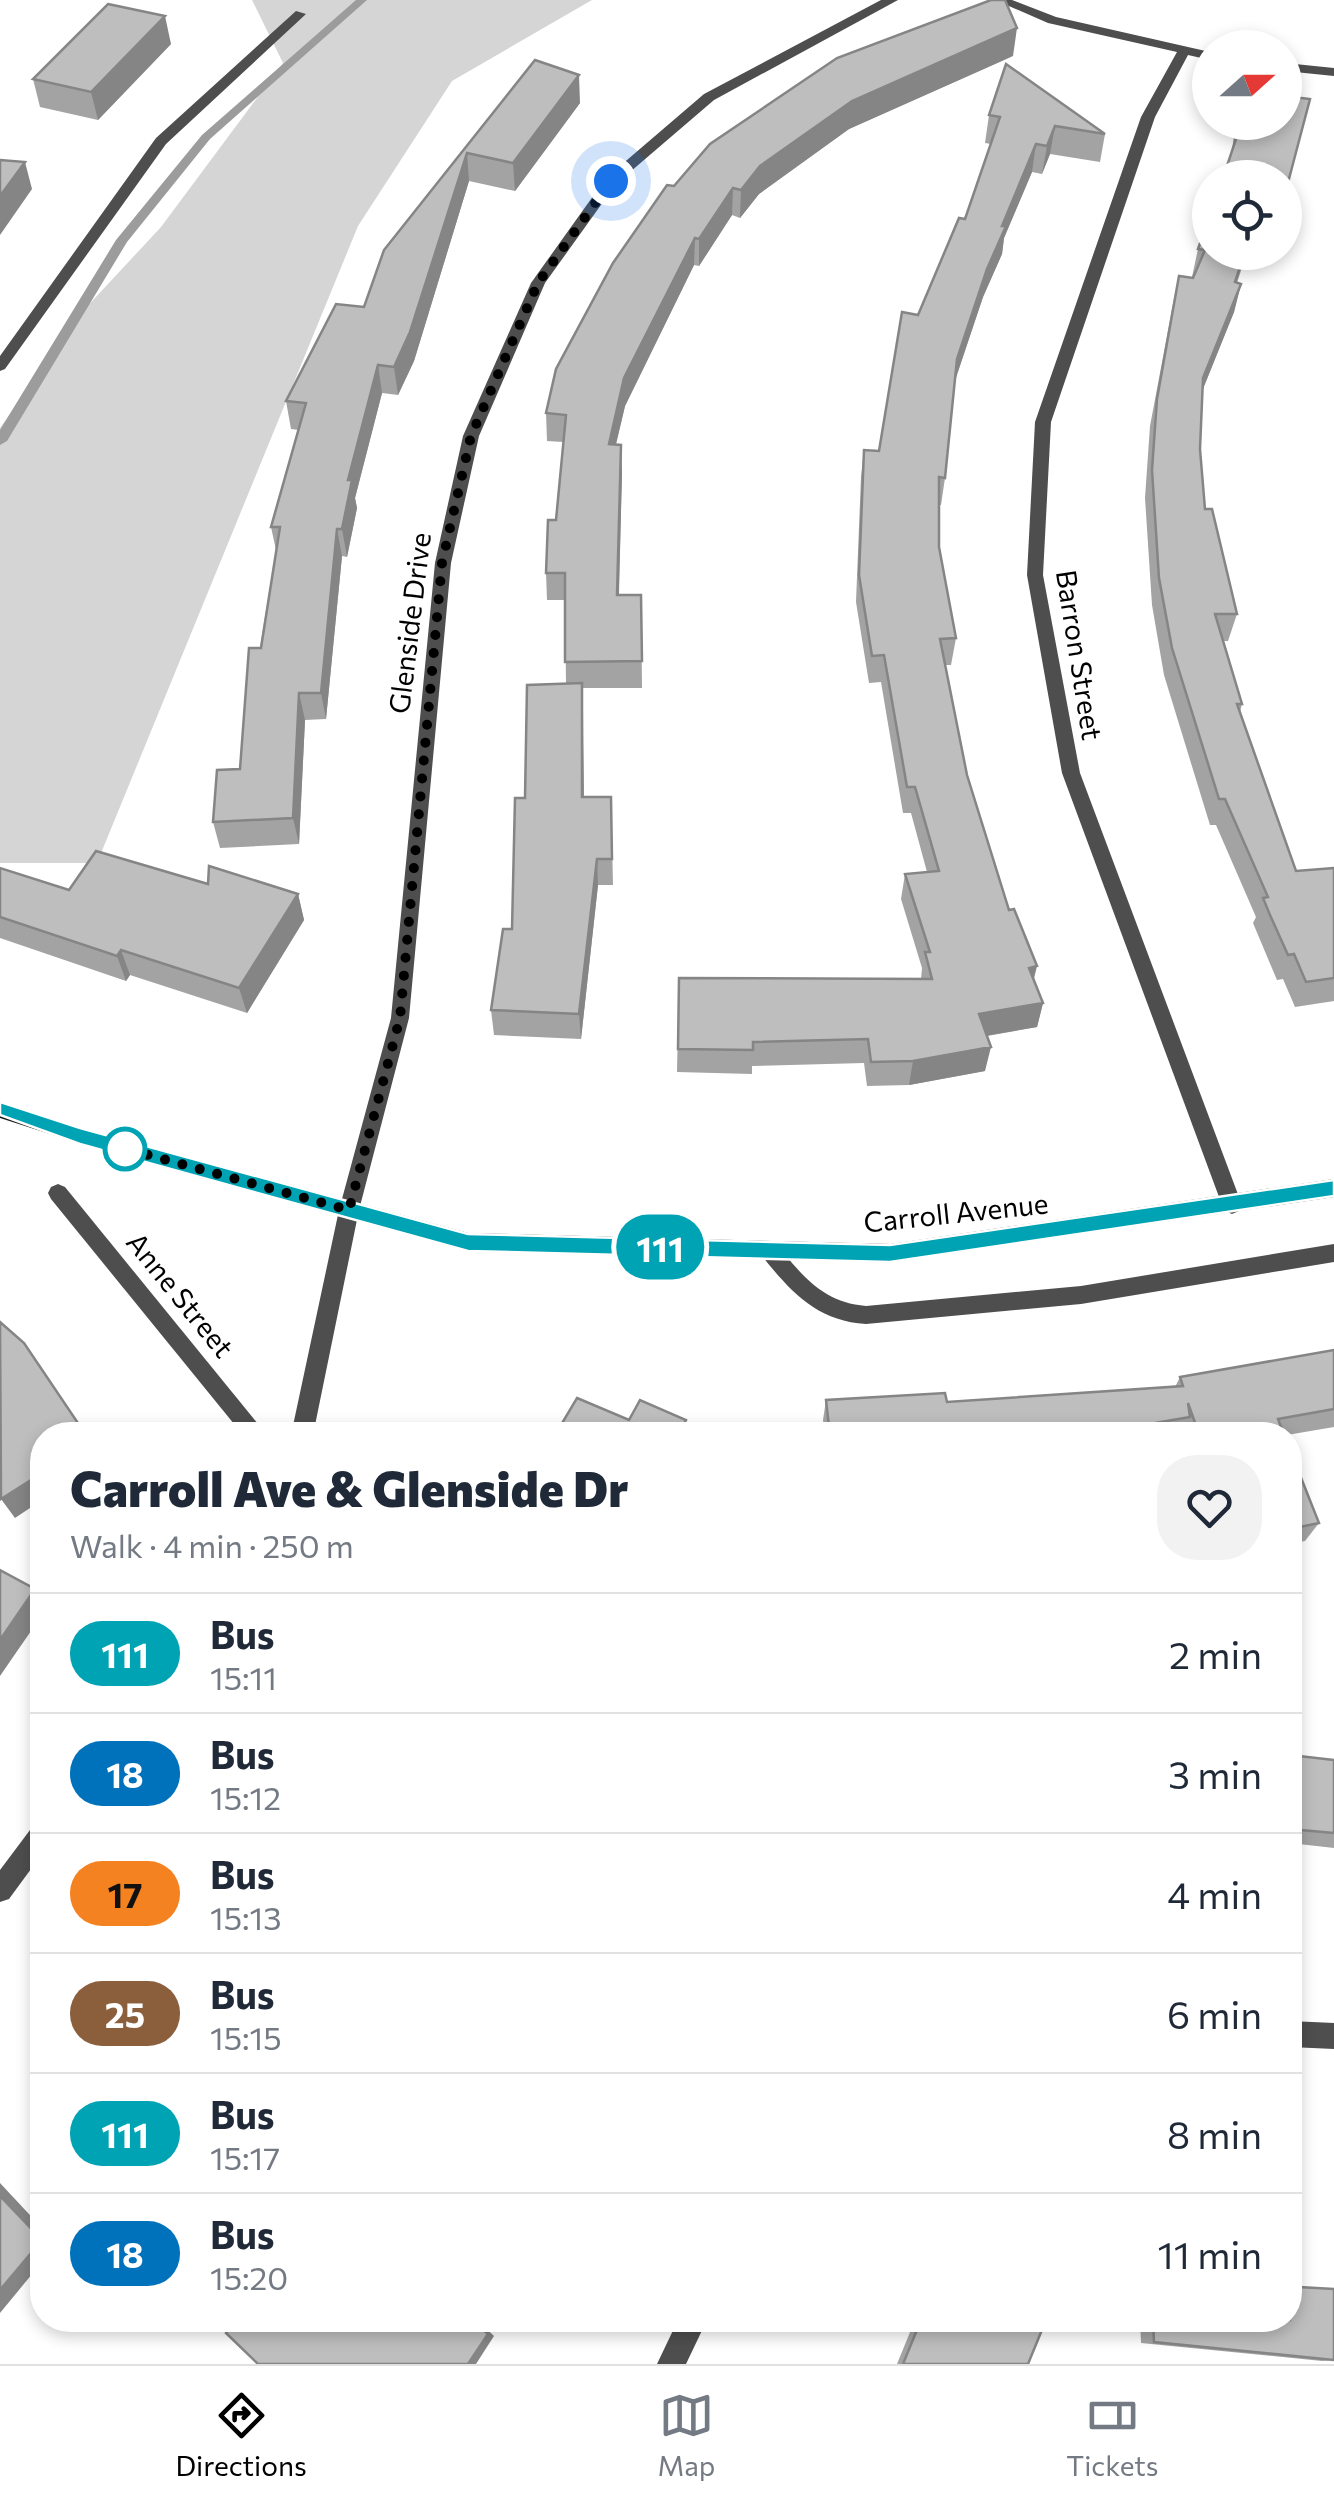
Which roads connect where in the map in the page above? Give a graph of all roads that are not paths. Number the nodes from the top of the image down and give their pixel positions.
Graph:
1 (892, 0) edge
2 (1001, 0) edge
3 (300, 14) dead end
4 (1184, 52) junction
5 (1192, 53) edge
6 (1302, 69) edge
7 (1334, 72) edge
8 (0, 366) edge
9 (0, 1110) edge
10 (1334, 1188) edge
11 (58, 1192) dead end
12 (1232, 1205) junction
13 (349, 1210) junction
14 (769, 1250) junction
15 (1334, 1253) edge
16 (245, 1422) edge
17 (305, 1422) edge
18 (30, 1851) edge
19 (0, 1890) edge
20 (1302, 2035) edge
21 (1334, 2036) edge
22 (688, 2332) edge
23 (671, 2364) edge

1 - 13 street, Glenside Drive
2 - 4 street
3 - 8 street
4 - 5 street
4 - 12 street, Barron Street
6 - 7 street
9 - 13 main road, Carroll Avenue
10 - 12 main road, Carroll Avenue
11 - 16 street, Anne Street
12 - 14 main road, Carroll Avenue
13 - 14 main road, Carroll Avenue
13 - 17 street, Glenside Drive
14 - 15 street
18 - 19 street
20 - 21 street
22 - 23 street

